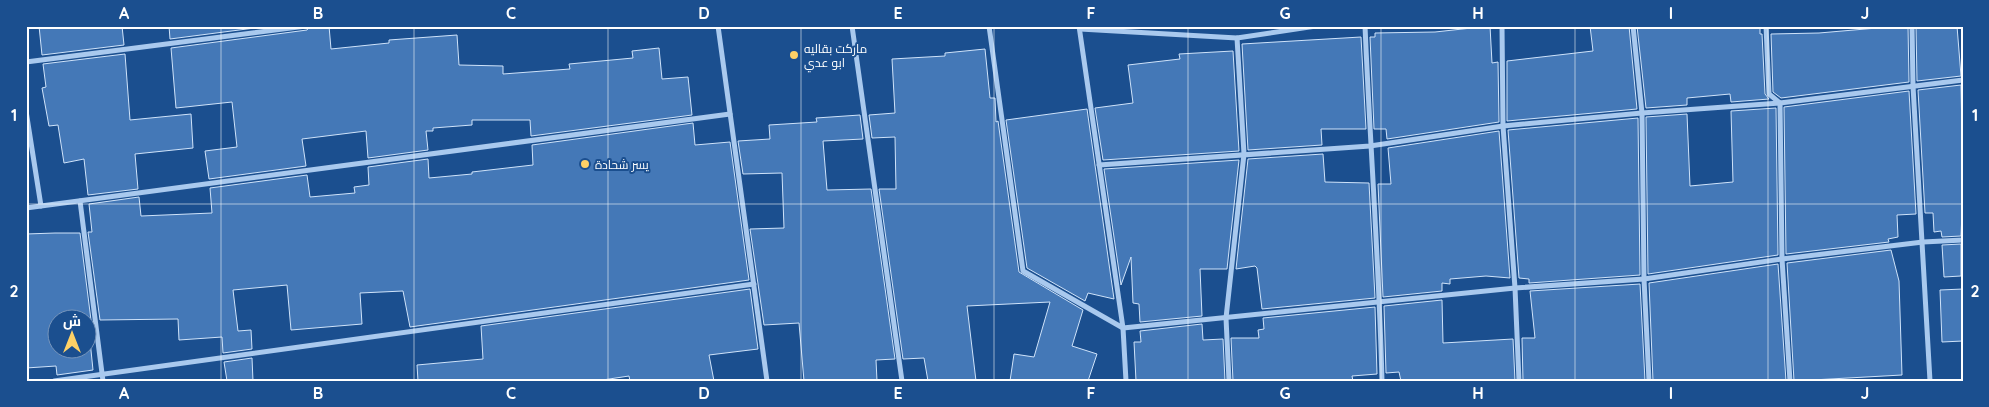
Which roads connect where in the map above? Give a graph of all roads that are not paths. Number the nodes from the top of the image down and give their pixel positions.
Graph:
1 (306, 26) edge
2 (718, 26) edge
3 (852, 26) edge
4 (989, 26) edge
5 (1316, 26) edge
6 (1365, 26) edge
7 (1502, 26) edge
8 (1633, 26) edge
9 (1766, 26) edge
10 (1912, 26) edge
11 (1079, 28) edge
12 (1237, 38) junction
13 (26, 62) edge
14 (1963, 80) edge
15 (1913, 86) junction
16 (1780, 103) junction
17 (26, 111) edge
18 (1642, 113) junction
19 (730, 114) junction
20 (1503, 126) junction
21 (1370, 146) junction
22 (1244, 154) junction
23 (1099, 166) junction
24 (80, 201) junction
25 (41, 206) junction
26 (26, 208) edge
27 (1963, 240) edge
28 (1923, 242) junction
29 (1782, 259) junction
30 (1644, 280) junction
31 (754, 284) junction
32 (1516, 288) junction
33 (1380, 301) junction
34 (1226, 318) junction
35 (1123, 328) junction
36 (103, 378) edge
37 (54, 381) edge
38 (767, 381) edge
39 (902, 381) edge
40 (1126, 381) edge
41 (1229, 381) edge
42 (1382, 381) edge
43 (1519, 381) edge
44 (1650, 381) edge
45 (1790, 381) edge
46 (1930, 381) edge

1 - 13 street
2 - 19 street
3 - 39 street
4 - 35 street
5 - 12 street
6 - 21 street
7 - 20 street
8 - 18 street
9 - 16 street
10 - 15 street
11 - 12 street
11 - 23 street
12 - 22 street
14 - 15 street
15 - 16 street
15 - 28 street
16 - 18 street
16 - 29 street
17 - 25 street
18 - 20 street
18 - 30 street
19 - 24 street
19 - 31 street
20 - 21 street
20 - 32 street
21 - 22 street
21 - 33 street
22 - 23 street
22 - 34 street
23 - 35 street
24 - 25 street
24 - 36 street
25 - 26 street
27 - 28 street
28 - 29 street
28 - 46 street
29 - 30 street
29 - 45 street
30 - 32 street
30 - 44 street
31 - 36 street
31 - 38 street
32 - 33 street
32 - 43 street
33 - 34 street
33 - 42 street
34 - 35 street
34 - 41 street
35 - 40 street
36 - 37 street

